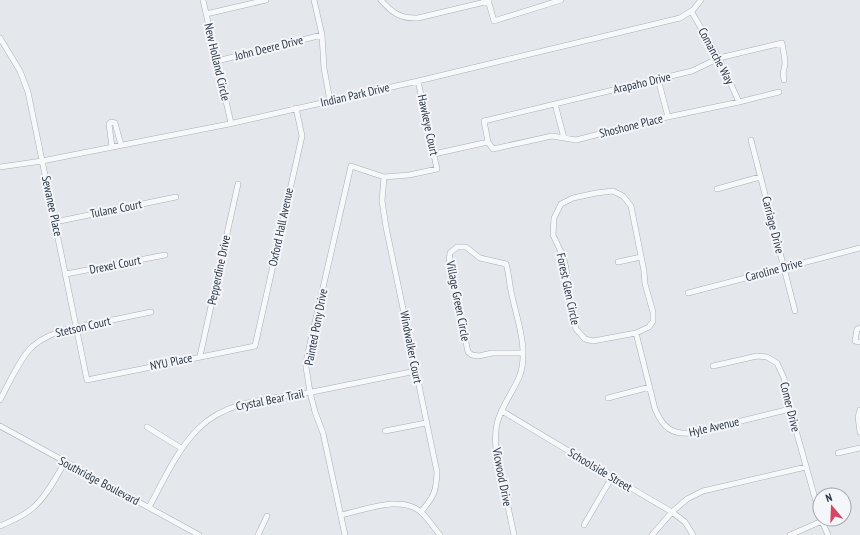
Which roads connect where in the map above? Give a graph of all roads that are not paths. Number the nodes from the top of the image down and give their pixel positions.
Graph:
1 (203, 0) edge
2 (266, 0) edge
3 (314, 0) edge
4 (381, 0) edge
5 (561, 0) edge
6 (701, 0) edge
7 (488, 1) edge
8 (691, 11) junction
9 (206, 14) junction
10 (322, 35) junction
11 (0, 38) edge
12 (719, 58) junction
13 (217, 61) junction
14 (658, 79) junction
15 (784, 80) dead end
16 (418, 81) junction
17 (779, 92) dead end
18 (330, 101) junction
19 (739, 102) junction
20 (556, 104) junction
21 (296, 108) junction
22 (668, 117) junction
23 (231, 123) junction
24 (564, 138) junction
25 (751, 140) dead end
26 (488, 142) junction
27 (121, 145) junction
28 (112, 147) junction
29 (434, 154) junction
30 (42, 161) junction
31 (0, 167) edge
32 (384, 177) junction
33 (760, 177) junction
34 (238, 184) dead end
35 (717, 189) dead end
36 (176, 197) dead end
37 (55, 222) junction
38 (860, 248) edge
39 (165, 255) dead end
40 (641, 257) junction
41 (618, 262) dead end
42 (784, 268) junction
43 (66, 274) junction
44 (688, 293) dead end
45 (795, 311) dead end
46 (151, 312) dead end
47 (76, 327) junction
48 (860, 328) edge
49 (636, 333) junction
50 (860, 342) edge
51 (255, 346) joint
52 (523, 353) junction
53 (200, 356) junction
54 (713, 366) dead end
55 (416, 371) junction
56 (87, 380) joint
57 (650, 387) junction
58 (310, 392) junction
59 (608, 398) dead end
60 (0, 400) edge
61 (790, 409) junction
62 (860, 410) edge
63 (502, 411) junction
64 (426, 423) junction
65 (0, 426) edge
66 (148, 427) dead end
67 (385, 431) dead end
68 (860, 432) edge
69 (181, 448) junction
70 (860, 448) edge
71 (838, 453) dead end
72 (64, 462) junction
73 (806, 468) junction
74 (612, 478) junction
75 (812, 488) edge
76 (149, 507) junction
77 (421, 512) junction
78 (672, 512) junction
79 (341, 515) junction
80 (268, 516) dead end
81 (812, 524) edge
82 (584, 525) dead end
83 (0, 526) edge
84 (199, 535) edge
85 (258, 535) edge
86 (345, 535) edge
87 (440, 535) edge
88 (514, 535) edge
89 (652, 535) edge
90 (693, 535) edge
91 (790, 535) edge

1 - 9 street, New Holland Circle
2 - 9 street
3 - 10 street
4 - 7 street
5 - 7 street
6 - 8 street, Indian Park Drive
8 - 12 street, Comanche Way
8 - 16 street, Indian Park Drive
9 - 13 street, New Holland Circle
10 - 13 street, John Deere Drive
10 - 18 street
11 - 30 street, Sewanee Place
12 - 14 street, Arapaho Drive
12 - 15 street, Arapaho Drive
12 - 19 street, Comanche Way
13 - 23 street, New Holland Circle
14 - 20 street, Arapaho Drive
14 - 22 street
16 - 18 street, Indian Park Drive
16 - 29 street, Hawkeye Court
17 - 19 street, Shoshone Place
18 - 21 street, Indian Park Drive
19 - 22 street, Shoshone Place
20 - 24 street
20 - 26 street, Arapaho Drive
21 - 23 street, Indian Park Drive
21 - 51 street, Oxford Hall Avenue
22 - 24 street, Shoshone Place
23 - 27 street, Indian Park Drive
24 - 26 street, Shoshone Place
25 - 33 street, Carriage Drive
26 - 29 street
27 - 28 street, Indian Park Drive
27 - 28 street
28 - 30 street, Indian Park Drive
29 - 32 street, Hawkeye Court
30 - 31 street, Indian Park Drive
30 - 37 street, Sewanee Place
32 - 55 street, Windwalker Court
32 - 58 street, Painted Pony Drive
33 - 35 street
33 - 42 street, Carriage Drive
34 - 53 street, Pepperdine Drive
36 - 37 street, Tulane Court
37 - 43 street, Sewanee Place
38 - 42 street, Caroline Drive
39 - 43 street, Drexel Court
40 - 41 street
40 - 49 street, Forest Glen Circle
40 - 49 street, Forest Glen Circle
42 - 44 street, Caroline Drive
42 - 45 street, Carriage Drive
43 - 47 street, Sewanee Place
46 - 47 street, Stetson Court
47 - 56 street, Sewanee Place
47 - 60 street, Stetson Court
48 - 50 street
49 - 57 street, Hyle Avenue
51 - 53 street, NYU Place
52 - 52 street, Village Green Circle
52 - 63 street, Vicwood Drive
53 - 56 street, NYU Place
54 - 61 street, Comer Drive
55 - 58 street, Crystal Bear Trail
55 - 64 street, Windwalker Court
57 - 59 street
57 - 61 street, Hyle Avenue
58 - 69 street, Crystal Bear Trail
58 - 79 street, Painted Pony Drive
61 - 73 street, Comer Drive
62 - 68 street
63 - 74 street, Schoolside Street
63 - 88 street, Vicwood Drive
64 - 67 street
64 - 77 street, Windwalker Court
65 - 72 street, Southridge Boulevard
66 - 69 street
69 - 76 street, Crystal Bear Trail
70 - 71 street
72 - 76 street, Southridge Boulevard
72 - 83 street
73 - 75 street, Comer Drive
73 - 78 street
74 - 78 street, Schoolside Street
74 - 82 street
76 - 84 street, Southridge Boulevard
77 - 79 street
77 - 87 street
78 - 89 street
78 - 90 street, Schoolside Street
79 - 86 street, Painted Pony Drive
80 - 85 street
81 - 91 street

